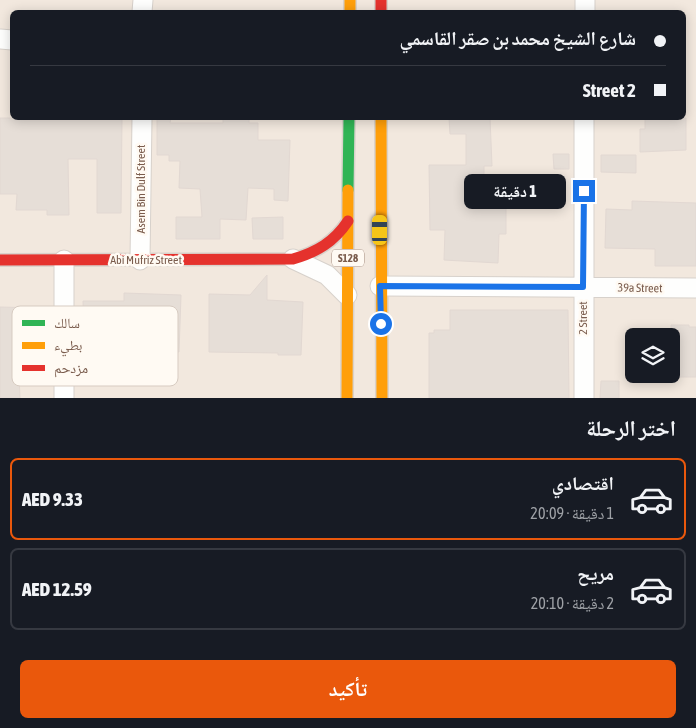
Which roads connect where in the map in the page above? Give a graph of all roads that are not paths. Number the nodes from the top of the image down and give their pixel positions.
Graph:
1 (142, 120) edge
2 (349, 120) edge
3 (381, 120) edge
4 (584, 120) edge
5 (348, 221) junction
6 (0, 260) edge
7 (64, 260) junction
8 (140, 260) junction
9 (293, 260) junction
10 (380, 286) junction
11 (583, 287) junction
12 (696, 288) edge
13 (347, 295) junction
14 (64, 306) edge
15 (347, 398) edge
16 (382, 398) edge
17 (584, 398) edge

1 - 8 street, Asem Bin Dulf Street
2 - 5 main road, S128
3 - 10 main road, S128
4 - 11 street, 2 Street
5 - 9 main road, Abi Mufriz Street
5 - 13 main road, S128
6 - 7 main road, Abi Mufriz Street
7 - 8 main road, Abi Mufriz Street
7 - 14 street
8 - 9 main road, Abi Mufriz Street
9 - 13 street, Abi Mufriz Street
10 - 11 street, 39a Street
10 - 16 main road, S128
11 - 12 street, 39a Street
11 - 17 street, 2 Street
13 - 15 main road, S128

